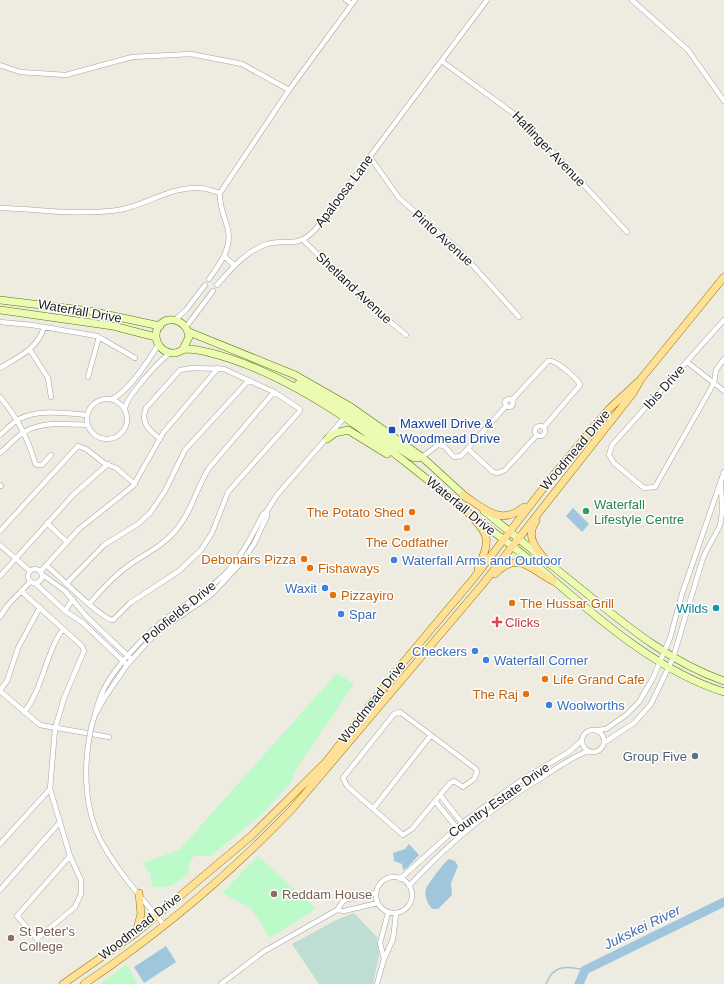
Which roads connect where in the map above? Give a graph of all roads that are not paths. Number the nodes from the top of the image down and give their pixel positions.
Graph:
1 (346, 0) edge
2 (487, 0) edge
3 (632, 0) edge
4 (354, 2) edge
5 (443, 62) junction
6 (0, 65) edge
7 (289, 90) junction
8 (724, 101) edge
9 (370, 157) junction
10 (220, 193) junction
11 (0, 208) edge
12 (627, 232) dead end
13 (303, 240) junction
14 (224, 256) junction
15 (234, 265) junction
16 (724, 277) edge
17 (209, 278) dead end
18 (205, 285) dead end
19 (217, 285) dead end
20 (213, 292) dead end
21 (198, 295) junction
22 (0, 300) edge
23 (206, 301) junction
24 (0, 310) edge
25 (519, 317) dead end
26 (175, 320) junction
27 (724, 320) edge
28 (0, 322) edge
29 (160, 326) junction
30 (44, 327) junction
31 (188, 329) junction
32 (406, 335) dead end
33 (99, 337) junction
34 (156, 337) junction
35 (158, 345) junction
36 (183, 349) junction
37 (30, 350) junction
38 (170, 353) junction
39 (135, 358) dead end
40 (724, 359) edge
41 (687, 362) junction
42 (0, 368) edge
43 (218, 368) junction
44 (88, 377) dead end
45 (641, 379) junction
46 (249, 380) junction
47 (714, 383) junction
48 (724, 391) edge
49 (274, 392) junction
50 (0, 397) edge
51 (51, 397) dead end
52 (112, 399) junction
53 (126, 410) junction
54 (348, 413) junction
55 (87, 415) junction
56 (18, 420) junction
57 (87, 425) junction
58 (24, 432) junction
59 (0, 435) edge
60 (160, 439) junction
61 (327, 439) junction
62 (468, 449) junction
63 (0, 453) edge
64 (51, 455) dead end
65 (422, 457) junction
66 (108, 464) junction
67 (410, 465) junction
68 (724, 472) edge
69 (552, 477) junction
70 (721, 482) junction
71 (135, 484) junction
72 (558, 490) junction
73 (463, 495) junction
74 (468, 512) junction
75 (47, 524) junction
76 (0, 531) edge
77 (509, 531) junction
78 (518, 538) junction
79 (503, 539) junction
80 (67, 542) junction
81 (0, 545) edge
82 (511, 546) junction
83 (16, 559) junction
84 (549, 564) junction
85 (46, 565) junction
86 (30, 571) junction
87 (42, 573) junction
88 (0, 576) edge
89 (474, 578) junction
90 (553, 581) junction
91 (30, 582) junction
92 (67, 583) junction
93 (36, 584) junction
94 (482, 585) junction
95 (22, 590) junction
96 (73, 599) junction
97 (89, 604) junction
98 (40, 607) junction
99 (64, 610) junction
100 (86, 616) junction
101 (0, 617) edge
102 (82, 622) junction
103 (63, 629) junction
104 (664, 652) junction
105 (130, 658) junction
106 (673, 658) junction
107 (660, 661) junction
108 (126, 663) junction
109 (670, 666) junction
110 (724, 682) edge
111 (0, 690) edge
112 (724, 692) edge
113 (24, 712) junction
114 (55, 729) junction
115 (598, 730) junction
116 (431, 735) junction
117 (109, 737) dead end
118 (582, 740) junction
119 (605, 742) junction
120 (588, 752) junction
121 (50, 788) junction
122 (440, 795) junction
123 (435, 801) junction
124 (373, 809) junction
125 (60, 822) junction
126 (460, 825) junction
127 (469, 828) junction
128 (461, 835) junction
129 (0, 844) edge
130 (70, 856) junction
131 (400, 879) junction
132 (409, 886) junction
133 (0, 890) edge
134 (139, 893) junction
135 (376, 893) junction
136 (378, 903) junction
137 (337, 910) junction
138 (388, 913) junction
139 (396, 914) junction
140 (157, 916) junction
141 (164, 925) junction
142 (136, 933) junction
143 (384, 959) junction
144 (63, 984) edge
145 (84, 984) edge
146 (221, 984) edge
147 (377, 984) edge

1 - 4 street
2 - 5 street, Apaloosa Lane
3 - 8 street
4 - 7 street
5 - 9 street, Apaloosa Lane
5 - 12 street, Haflinger Avenue
6 - 7 street
7 - 10 street
9 - 13 street, Apaloosa Lane
9 - 25 street, Pinto Avenue
10 - 11 street
10 - 14 street
13 - 15 street
13 - 32 street, Shetland Avenue
14 - 15 street
14 - 17 street
15 - 19 street
16 - 45 main road, Woodmead Drive
18 - 21 street
20 - 23 street
21 - 23 street
21 - 26 street
22 - 29 main road, Waterfall Drive
23 - 31 street
24 - 34 main road, Waterfall Drive
26 - 29 main road
26 - 31 main road
27 - 41 street
28 - 30 street
29 - 34 main road
30 - 33 street
30 - 37 street
31 - 36 main road
31 - 54 main road, Waterfall Drive
33 - 39 street
33 - 44 street
34 - 35 main road
35 - 38 main road
35 - 52 street
36 - 38 main road
36 - 54 main road, Waterfall Drive
37 - 42 street
37 - 51 street
38 - 53 street
40 - 47 street
41 - 47 street, Ibis Drive
41 - 47 street, Ibis Drive
43 - 46 street
43 - 60 street
43 - 60 street
45 - 69 main road, Woodmead Drive
45 - 72 main road, Woodmead Drive
46 - 49 street
46 - 92 street
47 - 48 street
49 - 97 street
49 - 97 street
50 - 56 street
52 - 53 street
52 - 55 street
53 - 57 street
54 - 61 street, Polofields Drive
54 - 65 main road, Waterfall Drive
54 - 67 main road, Waterfall Drive
55 - 56 street
55 - 57 street
56 - 58 street
56 - 59 street
57 - 58 street
58 - 63 street
58 - 64 street
60 - 71 street
61 - 67 main road
61 - 105 street, Polofields Drive
62 - 62 street
62 - 65 street
65 - 73 main road, Waterfall Drive
66 - 71 street
66 - 75 street
66 - 76 street
67 - 74 main road, Waterfall Drive
68 - 70 street
69 - 73 main road
69 - 77 main road, Woodmead Drive
70 - 104 street
70 - 106 street
71 - 80 street
72 - 78 main road, Woodmead Drive
72 - 84 main road
73 - 77 main road, Waterfall Drive
74 - 79 main road, Waterfall Drive
74 - 89 main road
75 - 80 street
75 - 83 street
77 - 78 main road, Waterfall Drive
77 - 79 main road, Woodmead Drive
78 - 82 main road, Woodmead Drive
78 - 84 main road, Waterfall Drive
79 - 82 main road, Waterfall Drive
79 - 89 main road, Woodmead Drive
80 - 85 street
81 - 83 street
82 - 90 main road, Waterfall Drive
82 - 94 main road, Woodmead Drive
83 - 86 street
83 - 88 street
84 - 104 main road, Waterfall Drive
85 - 87 street
85 - 92 street
86 - 87 street
86 - 91 street
87 - 93 street
87 - 96 street
89 - 140 main road, Woodmead Drive
90 - 94 main road
90 - 107 main road, Waterfall Drive
91 - 93 street
91 - 95 street
92 - 97 street
93 - 99 street
94 - 141 main road, Woodmead Drive
95 - 98 street
95 - 101 street
96 - 99 street
96 - 100 street
98 - 103 street
98 - 111 street
99 - 102 street
100 - 102 street
100 - 105 street
102 - 108 street
103 - 113 street
103 - 114 street
104 - 106 main road, Waterfall Drive
104 - 107 street
105 - 108 street, Polofields Drive
106 - 109 street
106 - 110 main road, Waterfall Drive
107 - 109 main road, Waterfall Drive
107 - 115 street
108 - 134 street, Polofields Drive, bridge
109 - 112 main road, Waterfall Drive
109 - 119 street
111 - 113 street
113 - 114 street
114 - 117 street
114 - 121 street
115 - 118 street
115 - 119 street
116 - 122 street
116 - 124 street
116 - 124 street
118 - 120 street
118 - 126 street, Country Estate Drive
119 - 120 street
120 - 127 street, Country Estate Drive
121 - 125 street
121 - 129 street
122 - 123 street
122 - 126 street
123 - 124 street
123 - 126 street
125 - 130 street
125 - 133 street
126 - 127 street
126 - 128 street
126 - 131 street, Country Estate Drive
127 - 128 street, Country Estate Drive
128 - 132 street, Country Estate Drive
130 - 130 street
131 - 132 street
131 - 135 street
132 - 139 street
134 - 140 street, Polofields Drive
134 - 142 main road
135 - 136 street
135 - 137 street
136 - 137 street
136 - 138 street
137 - 146 street
138 - 139 street
138 - 143 street
139 - 143 street
140 - 141 street, Polofields Drive
140 - 142 main road, Woodmead Drive
141 - 145 main road, Woodmead Drive
142 - 144 main road, Woodmead Drive
143 - 147 street

